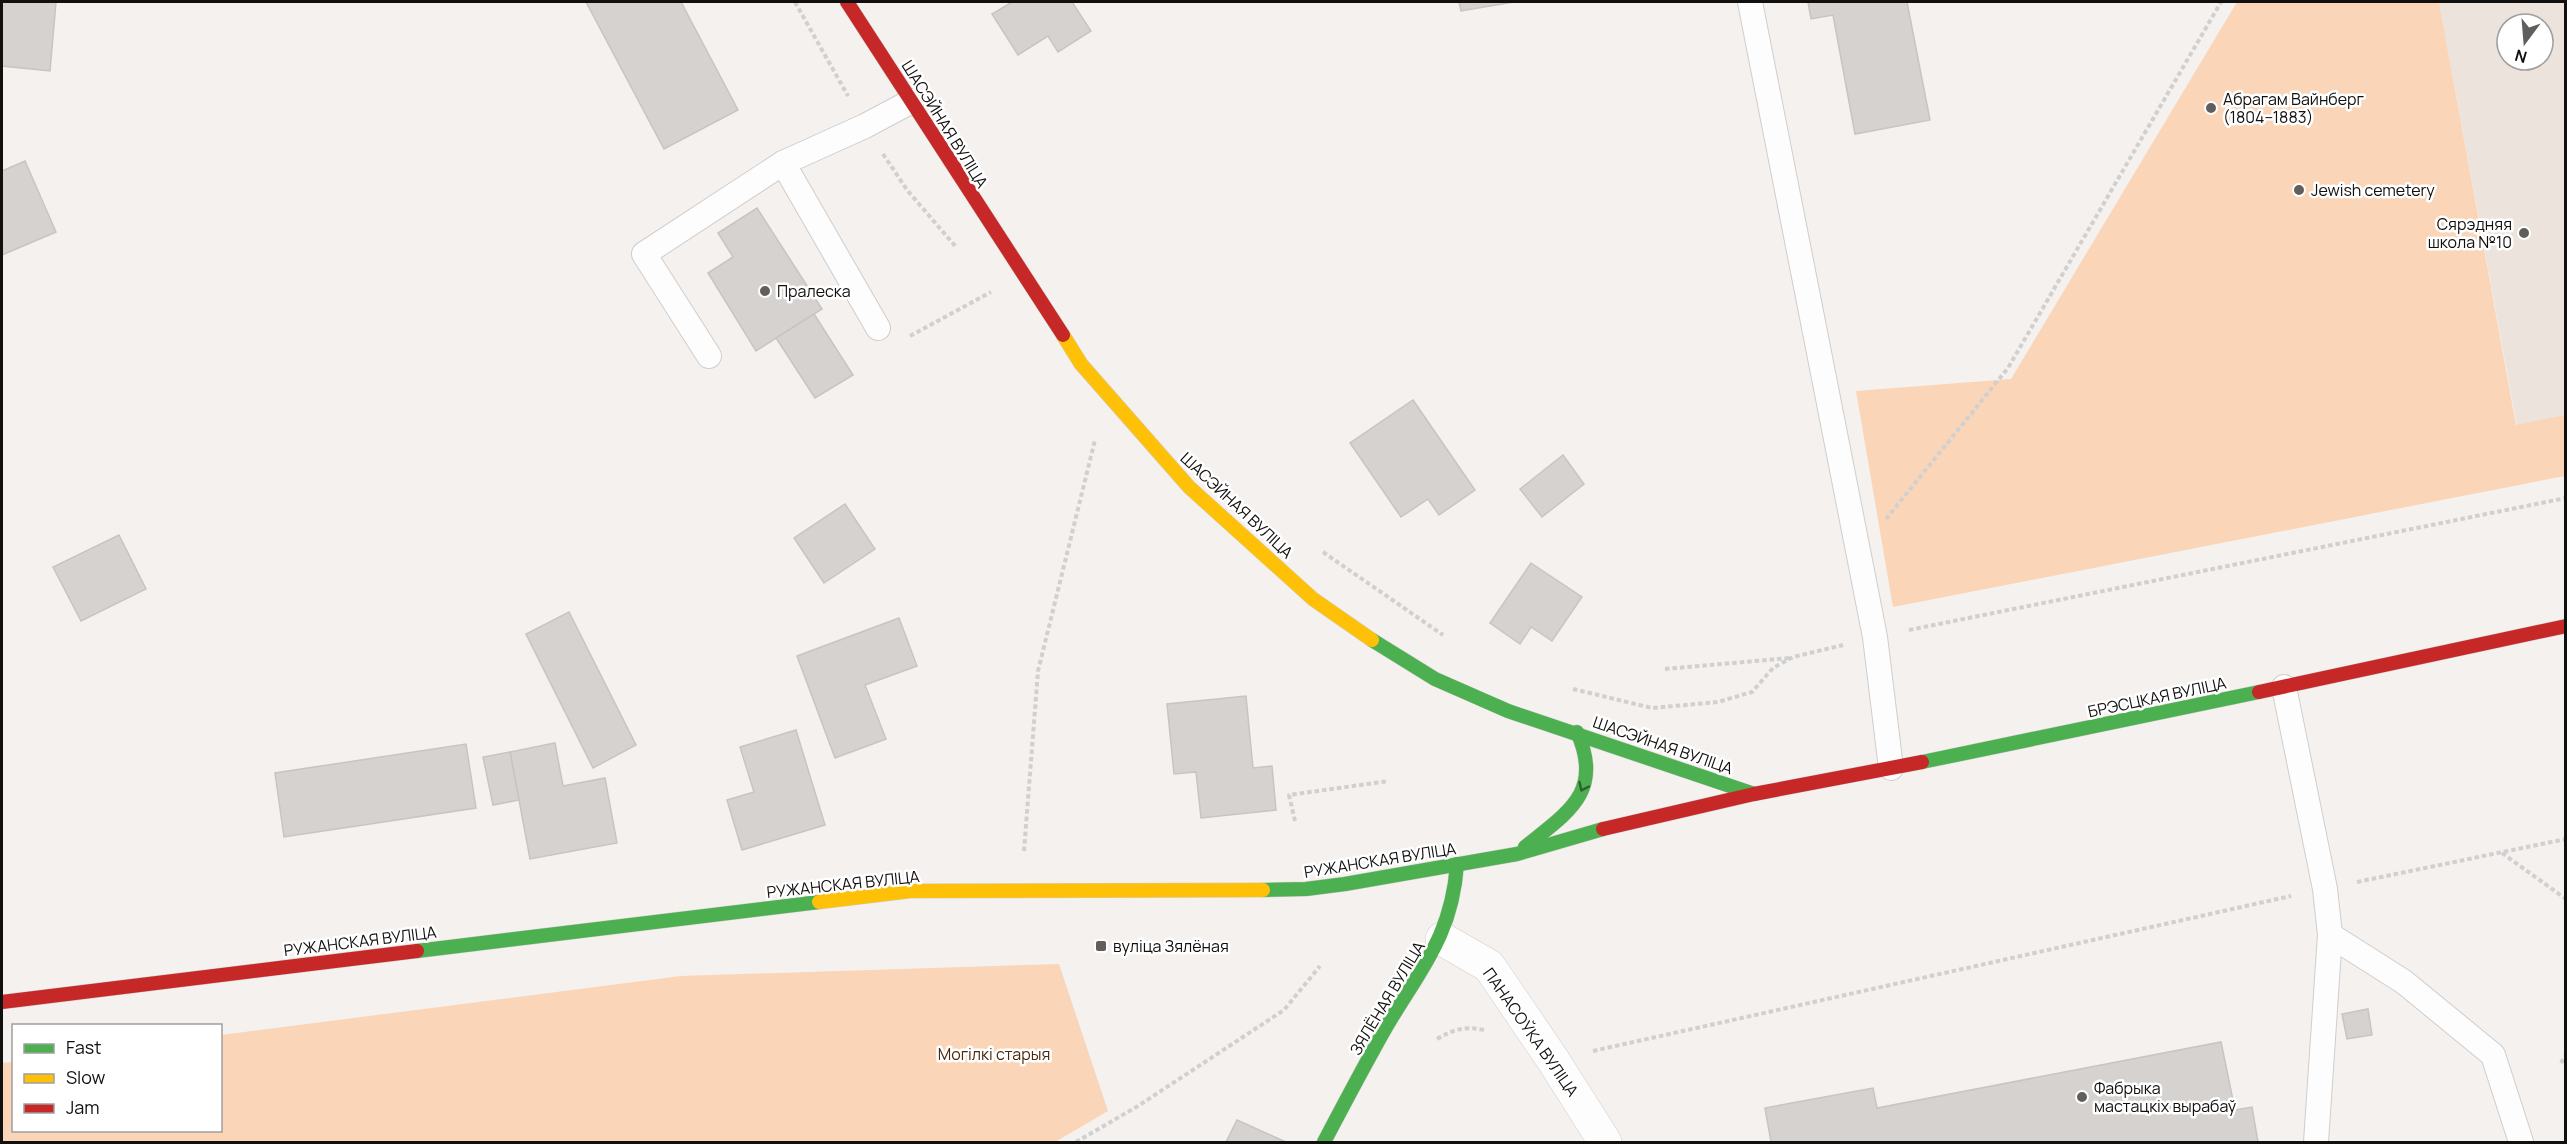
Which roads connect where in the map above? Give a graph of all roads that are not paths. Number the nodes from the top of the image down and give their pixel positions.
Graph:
1 (847, 2) edge
2 (1750, 2) edge
3 (912, 101) junction
4 (783, 163) junction
5 (878, 328) dead end
6 (710, 356) dead end
7 (2565, 626) edge
8 (2284, 687) junction
9 (1577, 732) junction
10 (1891, 768) junction
11 (1754, 794) junction
12 (1517, 854) junction
13 (1457, 864) junction
14 (2330, 935) junction
15 (1442, 939) junction
16 (2, 1002) edge
17 (1323, 1143) edge
18 (1605, 1143) edge
19 (2316, 1143) edge
20 (2521, 1143) edge

1 - 3 main road, ШАСЭЙНАЯ ВУЛІЦА
2 - 10 lane
3 - 4 lane
3 - 9 main road, ШАСЭЙНАЯ ВУЛІЦА
4 - 5 lane
4 - 6 lane
7 - 8 main road, БРЭСЦКАЯ ВУЛІЦА
8 - 10 main road, БРЭСЦКАЯ ВУЛІЦА
8 - 14 lane
9 - 11 main road, ШАСЭЙНАЯ ВУЛІЦА
9 -> 12 main road
10 - 11 main road, БРЭСЦКАЯ ВУЛІЦА
11 - 12 main road, РУЖАНСКАЯ ВУЛІЦА
12 - 13 main road, РУЖАНСКАЯ ВУЛІЦА
13 - 15 main road, ЗЯЛЁНАЯ ВУЛІЦА
13 - 16 main road, РУЖАНСКАЯ ВУЛІЦА
14 - 19 lane
14 - 20 lane
15 - 17 main road, ЗЯЛЁНАЯ ВУЛІЦА
15 - 18 street, ПАНАСОЎКА ВУЛІЦА

